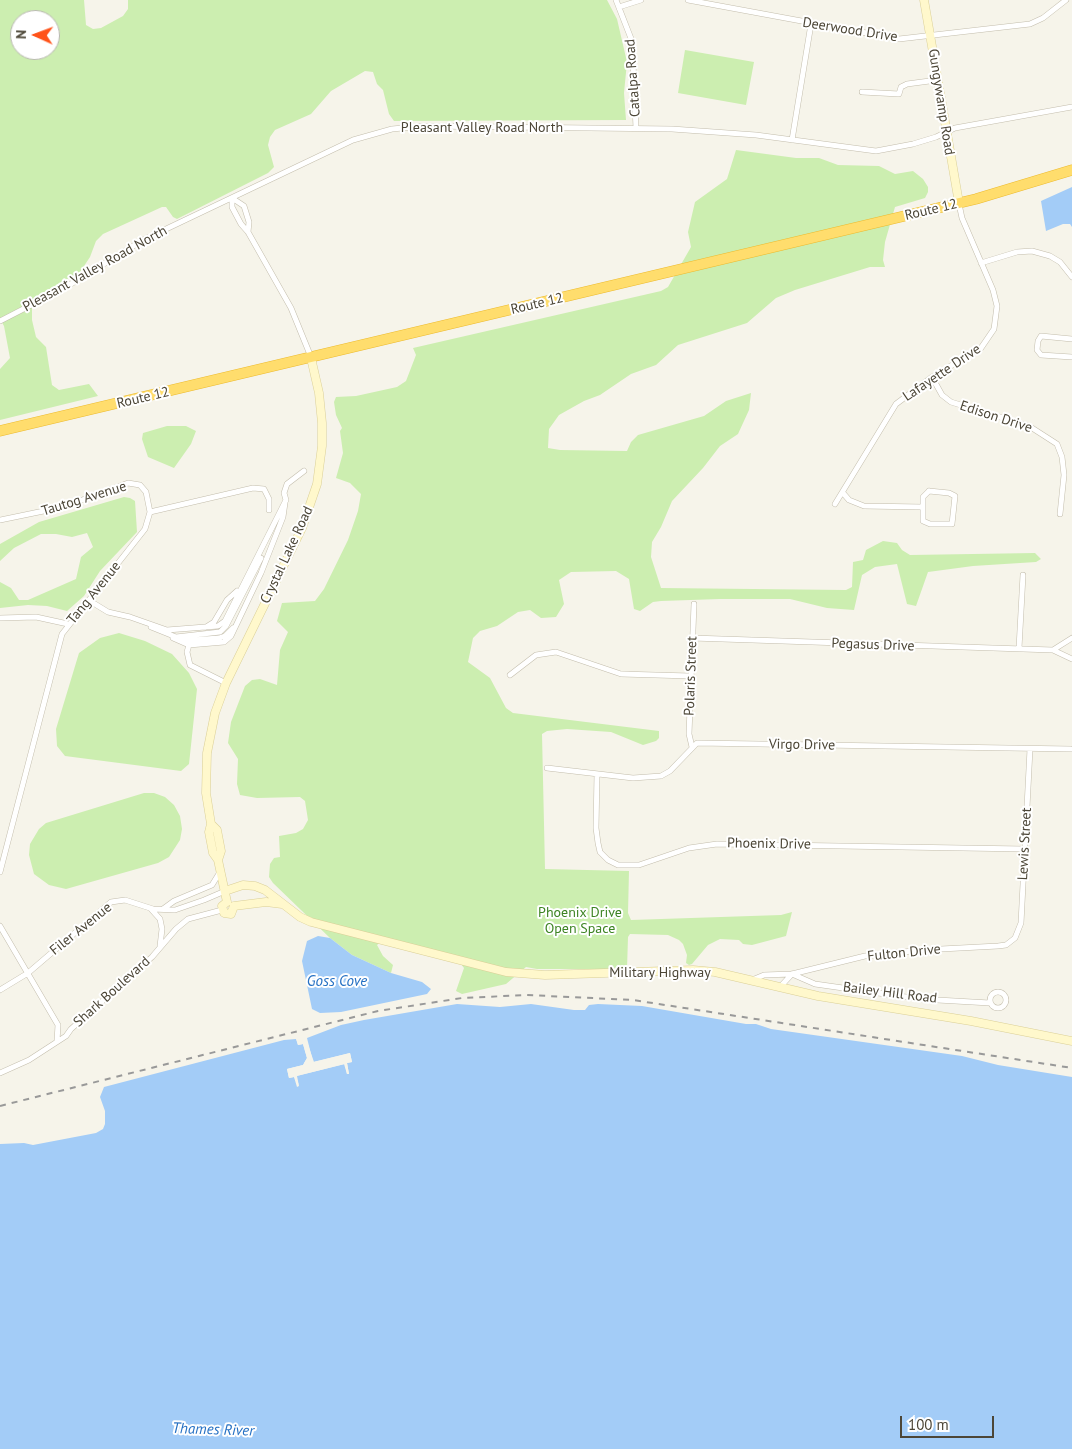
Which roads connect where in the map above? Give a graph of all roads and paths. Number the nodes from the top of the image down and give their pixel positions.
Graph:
1 (616, 0) edge
2 (641, 0) edge
3 (688, 0) edge
4 (924, 0) edge
5 (1066, 0) edge
6 (696, 1) edge
7 (619, 7) junction
8 (811, 24) junction
9 (930, 36) junction
10 (937, 80) junction
11 (862, 92) dead end
12 (1072, 107) edge
13 (636, 128) junction
14 (945, 131) junction
15 (792, 140) junction
16 (1072, 170) edge
17 (232, 198) junction
18 (959, 203) junction
19 (248, 232) junction
20 (981, 263) junction
21 (1072, 277) edge
22 (0, 321) edge
23 (1072, 339) edge
24 (1072, 357) edge
25 (311, 358) junction
26 (932, 377) junction
27 (0, 431) edge
28 (304, 471) dead end
29 (843, 493) junction
30 (286, 500) junction
31 (835, 504) dead end
32 (922, 507) junction
33 (269, 510) dead end
34 (150, 512) junction
35 (1060, 514) dead end
36 (0, 520) edge
37 (1022, 575) dead end
38 (90, 601) junction
39 (694, 604) dead end
40 (0, 618) edge
41 (137, 620) junction
42 (239, 620) junction
43 (68, 624) junction
44 (166, 635) junction
45 (692, 638) junction
46 (1072, 638) edge
47 (177, 640) junction
48 (189, 645) junction
49 (1019, 648) junction
50 (1053, 650) junction
51 (1072, 659) edge
52 (510, 675) dead end
53 (690, 676) junction
54 (226, 683) junction
55 (692, 747) junction
56 (1030, 749) junction
57 (1071, 749) edge
58 (547, 768) dead end
59 (597, 774) junction
60 (1024, 849) junction
61 (0, 872) edge
62 (221, 872) junction
63 (225, 891) junction
64 (231, 904) junction
65 (283, 904) junction
66 (150, 908) junction
67 (163, 909) junction
68 (222, 910) junction
69 (0, 926) edge
70 (1015, 938) joint
71 (159, 949) junction
72 (28, 973) junction
73 (792, 974) junction
74 (752, 980) junction
75 (780, 987) junction
76 (0, 990) edge
77 (990, 1003) dead end
78 (58, 1025) junction
79 (71, 1029) junction
80 (57, 1041) junction
81 (1072, 1041) edge
82 (0, 1073) edge

1 - 7 street, Catalpa Road
2 - 7 street
3 - 6 street, Deerwood Drive
4 - 9 street, Gungywamp Road
5 - 9 street, Deerwood Drive
6 - 8 street, Deerwood Drive
7 - 13 street, Catalpa Road
8 - 9 street, Deerwood Drive
8 - 15 street
9 - 10 street, Gungywamp Road
10 - 11 street
10 - 14 street, Gungywamp Road
12 - 14 street, Pleasant Valley Road North
13 - 15 street, Pleasant Valley Road North
13 - 17 street, Pleasant Valley Road North
14 - 15 street, Pleasant Valley Road North
14 - 18 street, Gungywamp Road
16 - 18 highway, Route 12
17 - 19 street, Crystal Lake Road
17 - 19 street, Crystal Lake Road
17 - 22 street, Pleasant Valley Road North
18 - 20 street, Lafayette Drive
18 - 25 highway, Route 12
19 - 25 street, Crystal Lake Road
20 - 21 street
20 - 26 street, Lafayette Drive
23 - 24 street
25 - 27 highway, Route 12
25 - 54 street, Crystal Lake Road
26 - 29 street, Lafayette Drive
26 - 35 street, Edison Drive
28 - 30 street
29 - 31 street, Lafayette Drive
29 - 32 street
30 - 41 street
30 - 42 street
30 - 44 street
32 - 32 street
33 - 34 street
34 - 36 street, Tautog Avenue
34 - 38 street, Tang Avenue
37 - 49 street
38 - 41 street
38 - 43 street, Tang Avenue
39 - 45 street, Polaris Street
40 - 43 street
41 - 44 street
42 - 47 street
42 - 48 street
43 - 61 street, Tang Avenue
44 - 47 street
45 - 49 street, Pegasus Drive
45 - 53 street, Polaris Street
46 - 50 street
47 - 48 street
48 - 54 street
49 - 50 street, Pegasus Drive
50 - 51 street, Pegasus Drive
52 - 53 street
53 - 55 street, Polaris Street
54 - 62 street, Crystal Lake Road
55 - 56 street, Virgo Drive
55 - 59 street
56 - 57 street, Virgo Drive
56 - 60 street, Lewis Street
58 - 59 street
59 - 60 street, Phoenix Drive
60 - 70 street, Lewis Street
62 - 63 street, Crystal Lake Road
62 - 67 street
63 - 64 street, Crystal Lake Road
63 - 65 street, Military Highway
63 - 67 street, Filer Avenue
64 - 65 street
64 - 68 street
64 - 68 street
65 - 74 street, Military Highway
66 - 67 street, Filer Avenue
66 - 71 street
66 - 72 street, Filer Avenue
68 - 71 street, Shark Boulevard
69 - 72 street
70 - 73 street, Fulton Drive
71 - 79 street, Shark Boulevard
72 - 76 street, Filer Avenue
72 - 78 street
73 - 74 street, Fulton Drive
73 - 75 street
73 - 77 street, Bailey Hill Road
74 - 75 street, Military Highway
75 - 81 street, Military Highway
78 - 79 street
78 - 80 street
79 - 80 street, Shark Boulevard
80 - 82 street, Shark Boulevard

